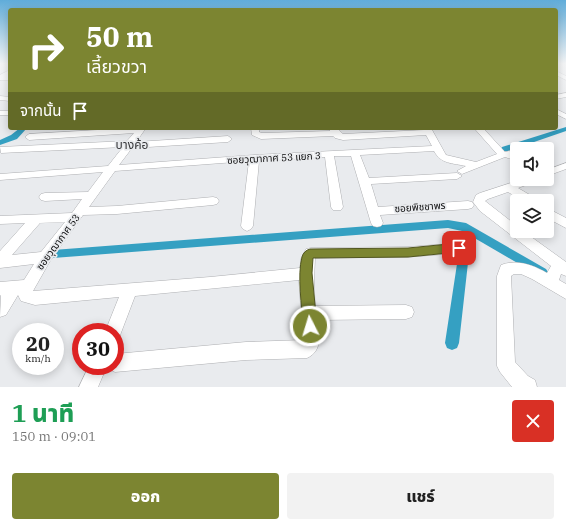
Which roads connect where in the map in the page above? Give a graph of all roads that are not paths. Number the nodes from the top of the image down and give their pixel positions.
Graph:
1 (127, 130) edge
2 (140, 130) edge
3 (255, 130) edge
4 (334, 130) edge
5 (429, 130) edge
6 (480, 130) edge
7 (29, 137) dead end
8 (228, 139) dead end
9 (129, 145) junction
10 (437, 148) junction
11 (1, 150) dead end
12 (355, 154) junction
13 (510, 154) edge
14 (329, 155) junction
15 (503, 155) junction
16 (254, 158) junction
17 (477, 165) junction
18 (566, 166) edge
19 (111, 169) junction
20 (554, 170) edge
21 (0, 177) edge
22 (365, 181) junction
23 (515, 186) edge
24 (510, 188) junction
25 (519, 194) edge
26 (92, 195) junction
27 (45, 196) dead end
28 (213, 201) dead end
29 (473, 203) junction
30 (337, 207) dead end
31 (373, 211) junction
32 (78, 214) junction
33 (554, 216) edge
34 (36, 219) junction
35 (0, 220) edge
36 (377, 223) dead end
37 (566, 224) edge
38 (247, 226) dead end
39 (459, 248) dead end
40 (45, 257) junction
41 (0, 261) edge
42 (562, 267) edge
43 (306, 273) junction
44 (550, 283) junction
45 (14, 288) edge
46 (130, 290) junction
47 (566, 292) edge
48 (0, 310) edge
49 (406, 312) dead end
50 (308, 314) junction
51 (117, 323) edge
52 (124, 362) edge
53 (94, 375) edge
54 (88, 387) edge
55 (528, 387) edge

1 - 7 street
2 - 9 street, ซอยวุฒากาศ 53
3 - 4 street
4 - 5 street
5 - 10 street
6 - 15 street
8 - 9 street
9 - 11 street
9 - 19 street, ซอยวุฒากาศ 53
10 - 12 street, ซอยวุฒากาศ 53 แยก 3
10 - 17 street
12 - 14 street, ซอยวุฒากาศ 53 แยก 3
12 - 22 street
13 - 15 street
14 - 16 street, ซอยวุฒากาศ 53 แยก 3
14 - 30 street
15 - 17 street
16 - 19 street, ซอยวุฒากาศ 53 แยก 3
16 - 38 street
17 - 22 street
18 - 20 street
19 - 21 street, ซอยวุฒากาศ 53 แยก 3
19 - 26 street, ซอยวุฒากาศ 53
22 - 31 street
23 - 24 street, ซอยพิชชาพร
24 - 25 street
24 - 29 street, ซอยพิชชาพร
26 - 27 street
26 - 32 street, ซอยวุฒากาศ 53
28 - 32 street
29 - 31 street, ซอยพิชชาพร
29 - 42 street
31 - 36 street
32 - 34 street
32 - 40 street, ซอยวุฒากาศ 53
33 - 37 street
34 - 35 street
34 - 41 street
39 - 43 street
40 - 41 street
40 - 45 street, ซอยวุฒากาศ 53
42 - 44 street
43 - 46 street
43 - 50 street
44 - 47 street
44 - 55 street
45 - 46 street
45 - 48 street, ซอยวุฒากาศ 53
46 - 51 street
49 - 50 street
50 - 52 street
53 - 54 street

